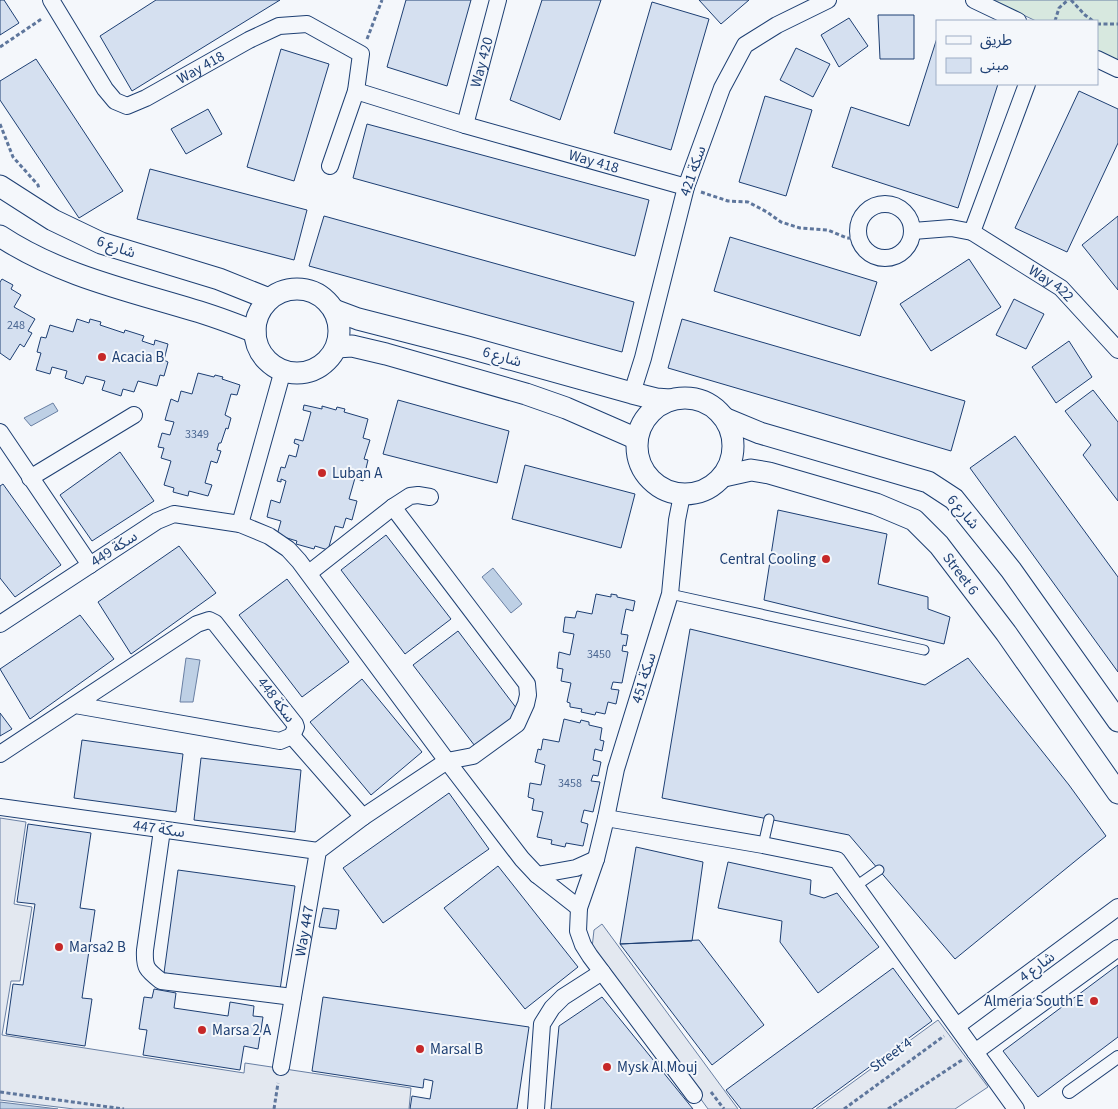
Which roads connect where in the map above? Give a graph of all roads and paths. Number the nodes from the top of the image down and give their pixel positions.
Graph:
1 (382, 0) edge
2 (498, 0) edge
3 (828, 0) edge
4 (974, 0) edge
5 (1070, 0) edge
6 (54, 5) edge
7 (1016, 20) edge
8 (1055, 20) edge
9 (1092, 20) edge
10 (1098, 24) edge
11 (1118, 24) edge
12 (0, 47) edge
13 (361, 54) junction
14 (1098, 59) edge
15 (1118, 69) edge
16 (1027, 85) edge
17 (356, 91) junction
18 (0, 124) edge
19 (465, 125) junction
20 (330, 166) dead end
21 (0, 186) edge
22 (686, 187) junction
23 (26, 203) junction
24 (913, 231) junction
25 (972, 232) junction
26 (0, 236) edge
27 (859, 239) junction
28 (269, 299) junction
29 (334, 310) junction
30 (255, 332) junction
31 (337, 347) junction
32 (1118, 350) edge
33 (283, 370) junction
34 (632, 393) junction
35 (670, 400) junction
36 (134, 416) dead end
37 (726, 419) junction
38 (0, 432) edge
39 (637, 439) junction
40 (724, 476) junction
41 (30, 478) junction
42 (682, 495) junction
43 (430, 497) dead end
44 (393, 507) junction
45 (240, 524) junction
46 (90, 565) junction
47 (309, 573) junction
48 (670, 594) junction
49 (0, 624) edge
50 (924, 650) dead end
51 (75, 705) junction
52 (1118, 720) edge
53 (292, 736) junction
54 (0, 754) edge
55 (447, 761) junction
56 (1118, 794) edge
57 (0, 807) edge
58 (363, 818) junction
59 (606, 818) junction
60 (769, 820) dead end
61 (162, 830) junction
62 (763, 844) junction
63 (318, 852) junction
64 (596, 859) junction
65 (879, 870) dead end
66 (536, 874) junction
67 (856, 886) junction
68 (1118, 907) edge
69 (579, 908) junction
70 (1118, 948) edge
71 (602, 972) junction
72 (293, 997) junction
73 (957, 1026) junction
74 (975, 1052) junction
75 (1118, 1057) edge
76 (281, 1067) joint
77 (0, 1092) edge
78 (1069, 1092) dead end
79 (694, 1095) dead end
80 (124, 1109) edge
81 (274, 1109) edge
82 (536, 1109) edge
83 (844, 1109) edge
84 (888, 1109) edge
85 (1016, 1109) edge

1 - 13 path
2 - 19 street, Way 420
3 - 22 street, سكة 421
4 - 7 street
5 - 8 path
5 - 9 path
6 - 12 path
6 - 13 street, Way 418
10 - 11 path
13 - 17 street
14 - 15 street
16 - 25 street
17 - 19 street, Way 418
17 - 20 street
18 - 23 path
19 - 22 street, Way 418
21 - 23 street, شارع 6
22 - 27 path
22 - 34 street, سكة 421
23 - 28 street, شارع 6
24 - 25 street, Way 422
24 - 27 street
24 - 27 street
25 - 32 street, Way 422
26 - 30 street
28 - 29 street
28 - 30 street
29 - 31 street
29 - 34 street, شارع 6
30 - 33 street
31 - 33 street
31 - 39 street, شارع 6
33 - 45 street
34 - 35 street, شارع 6
35 - 37 street
35 - 39 street
36 - 41 street
37 - 40 street
37 - 52 street, شارع 6
38 - 41 street
39 - 42 street
40 - 42 street
40 - 56 street, Street 6
41 - 46 street
42 - 48 street, سكة 451
43 - 44 street
44 - 47 street
44 - 55 street
45 - 46 street, سكة 449
45 - 47 street, سكة 449
46 - 49 street, سكة 449
47 - 55 street, سكة 449
48 - 50 lane
48 - 59 street, سكة 451
51 - 53 street, سكة 448
51 - 53 street, سكة 448
51 - 54 street, سكة 448
53 - 58 street
55 - 58 street
55 - 66 street, سكة 449
57 - 61 street, سكة 447
58 - 63 street
59 - 62 street
59 - 64 street, سكة 451
60 - 62 lane
61 - 63 street, سكة 447
61 - 72 street
62 - 67 street
63 - 72 street, Way 447
64 - 66 street
64 - 69 street, سكة 451
65 - 67 lane
66 - 69 street, سكة 449
67 - 73 street
68 - 73 street, شارع 4
69 - 71 street, سكة 451
70 - 74 street
71 - 79 street, سكة 451
71 - 82 street
72 - 76 street, Way 447
73 - 74 street
73 - 83 path, Street 4
74 - 84 path
74 - 85 street
75 - 78 street
76 - 81 path
77 - 80 path

